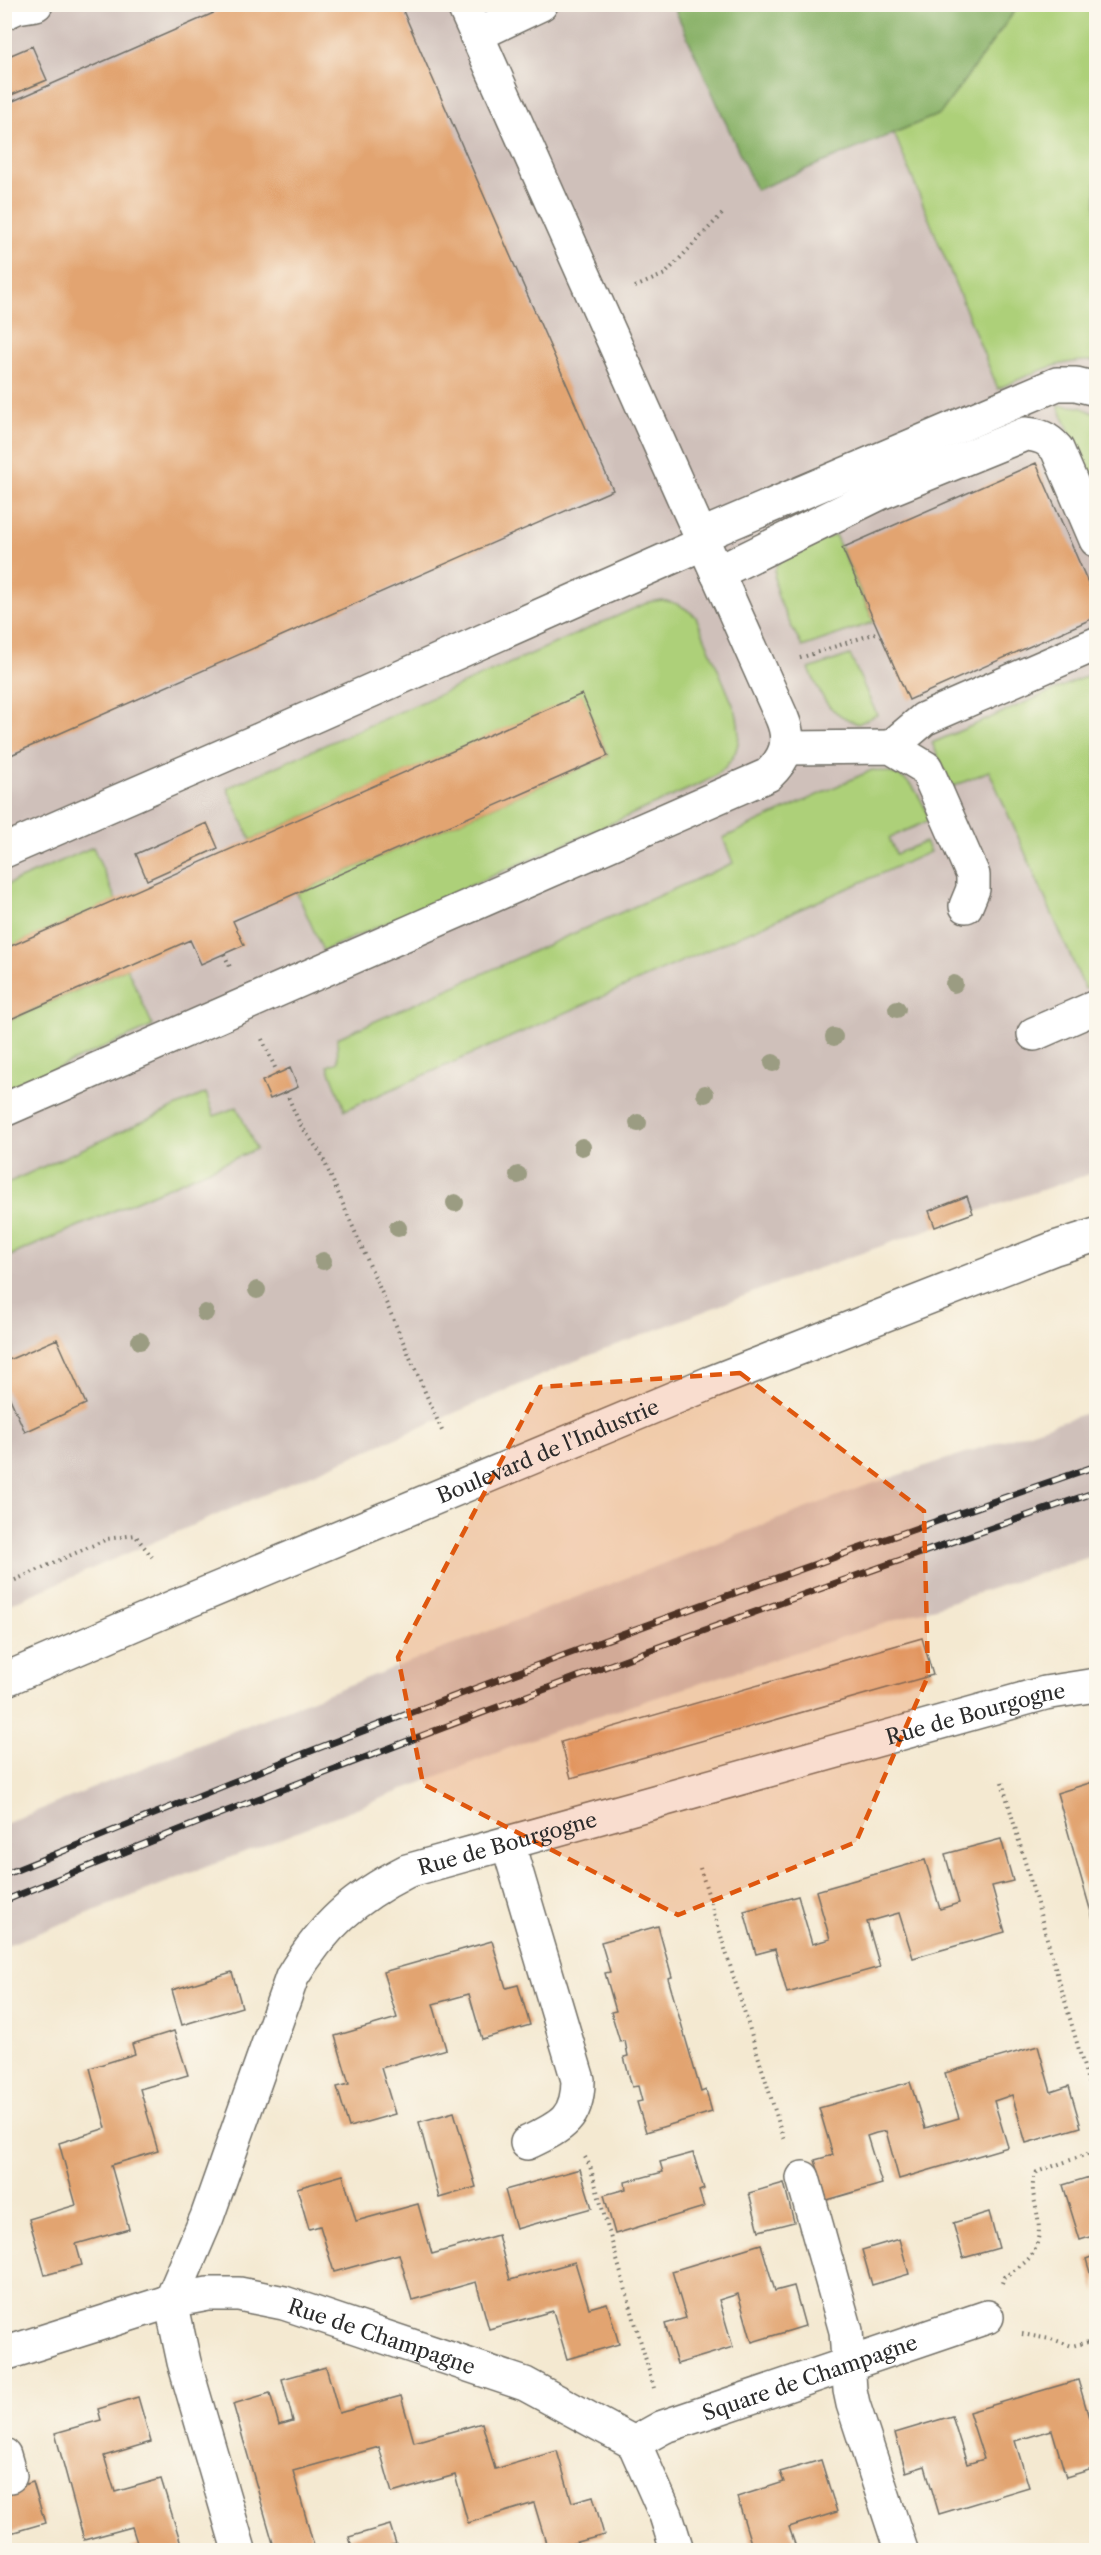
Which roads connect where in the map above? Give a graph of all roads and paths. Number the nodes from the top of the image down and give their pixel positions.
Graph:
1 (36, 4) edge
2 (463, 4) edge
3 (542, 4) edge
4 (4, 13) edge
5 (476, 35) junction
6 (724, 212) dead end
7 (634, 287) dead end
8 (1096, 389) edge
9 (702, 539) junction
10 (1096, 540) edge
11 (717, 573) junction
12 (879, 632) dead end
13 (1096, 644) edge
14 (800, 658) dead end
15 (891, 747) junction
16 (787, 748) junction
17 (4, 851) edge
18 (966, 906) dead end
19 (1096, 1007) edge
20 (1034, 1034) dead end
21 (286, 1092) dead end
22 (4, 1110) edge
23 (1096, 1235) edge
24 (443, 1433) dead end
25 (152, 1557) dead end
26 (4, 1585) edge
27 (4, 1680) edge
28 (1096, 1685) edge
29 (1002, 1782) dead end
30 (508, 1844) junction
31 (700, 1868) dead end
32 (1096, 2109) edge
33 (567, 2121) junction
34 (527, 2143) dead end
35 (1096, 2151) edge
36 (803, 2178) joint
37 (1033, 2254) dead end
38 (171, 2301) junction
39 (987, 2317) dead end
40 (1055, 2340) dead end
41 (1096, 2340) edge
42 (4, 2354) edge
43 (848, 2364) junction
44 (655, 2391) dead end
45 (634, 2443) junction
46 (239, 2550) edge
47 (677, 2550) edge
48 (901, 2550) edge

1 - 4 street
2 - 5 street
3 - 5 street
5 - 9 street
6 - 7 path
8 - 9 street
9 - 11 street
9 - 17 street
10 - 11 street
11 - 16 street
12 - 14 path
13 - 15 street
15 - 16 street
15 - 18 street
16 - 22 street
19 - 20 street
21 - 24 path
23 - 27 street, Boulevard de l'Industrie
25 - 26 path
28 - 30 street, Rue de Bourgogne
29 - 32 path
30 - 33 street
30 - 38 street, Rue de Bourgogne
31 - 36 path
33 - 34 street
33 - 44 path
35 - 37 path
36 - 43 street
38 - 42 street, Rue de Champagne
38 - 45 street, Rue de Champagne
38 - 46 street
39 - 43 street, Square de Champagne
40 - 41 path
43 - 45 street, Square de Champagne
43 - 48 street
45 - 47 street

